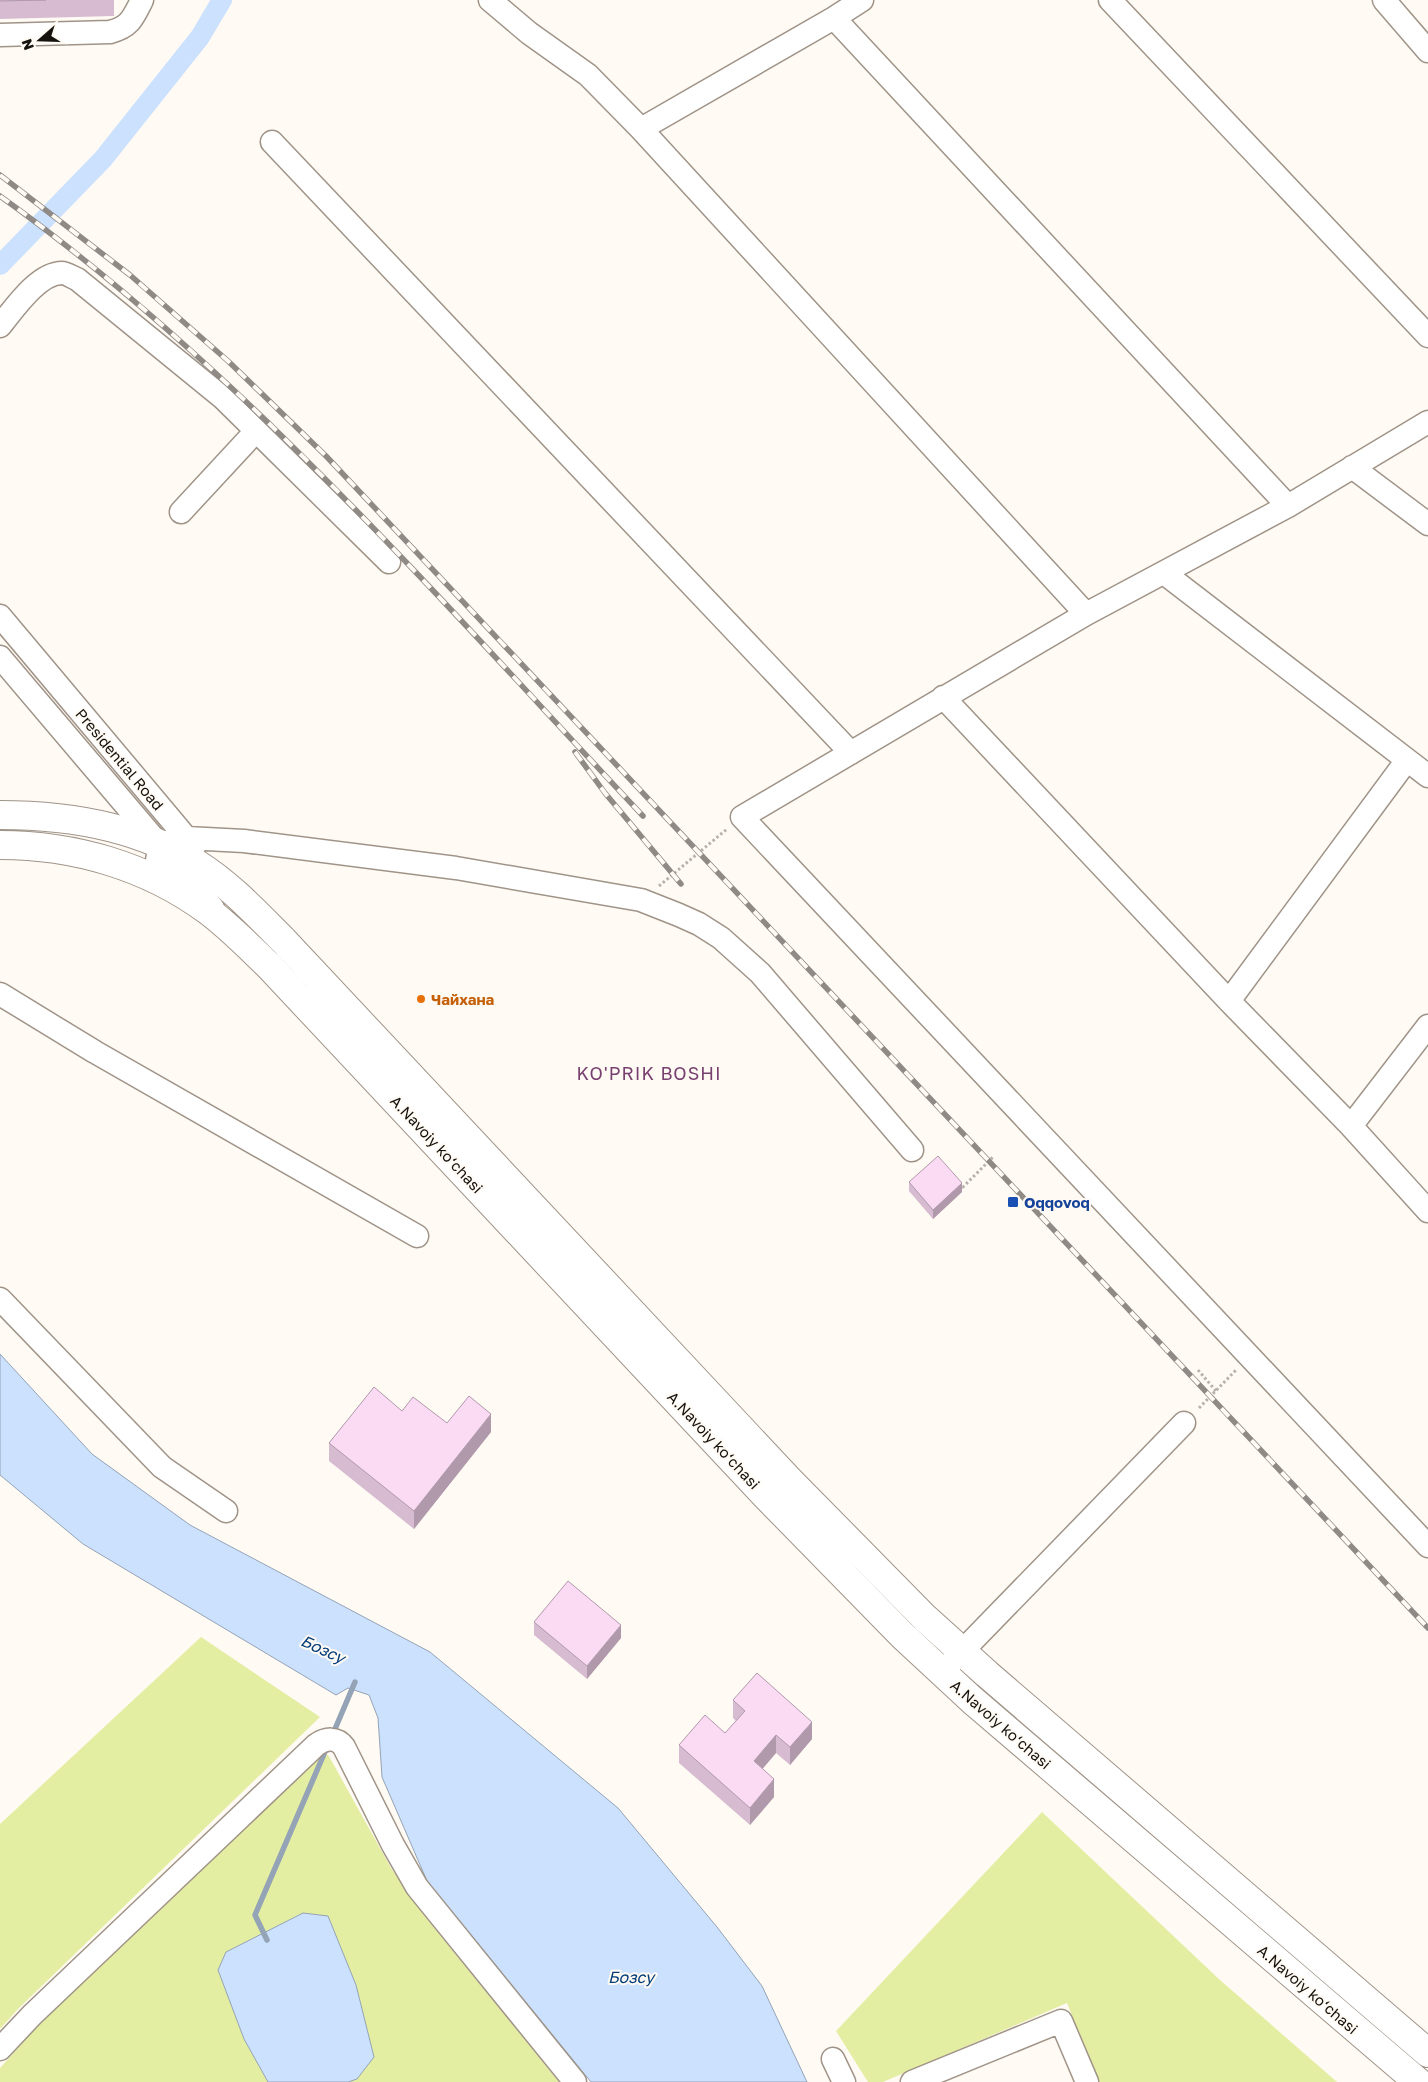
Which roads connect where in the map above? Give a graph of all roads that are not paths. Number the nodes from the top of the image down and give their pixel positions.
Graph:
1 (142, 0) edge
2 (490, 0) edge
3 (862, 0) edge
4 (1110, 0) edge
5 (1384, 0) edge
6 (834, 18) junction
7 (0, 35) edge
8 (1428, 51) edge
9 (641, 129) junction
10 (272, 142) dead end
11 (0, 326) edge
12 (1428, 336) edge
13 (1428, 422) edge
14 (256, 431) junction
15 (1352, 467) junction
16 (1288, 506) junction
17 (181, 512) dead end
18 (1428, 524) edge
19 (389, 562) dead end
20 (1164, 573) junction
21 (1086, 614) junction
22 (0, 616) edge
23 (0, 657) edge
24 (943, 697) junction
25 (851, 753) junction
26 (1407, 760) junction
27 (1428, 776) edge
28 (0, 815) edge
29 (187, 838) junction
30 (160, 843) junction
31 (0, 845) edge
32 (154, 878) junction
33 (242, 900) junction
34 (228, 927) junction
35 (0, 994) edge
36 (1229, 1001) junction
37 (1428, 1026) edge
38 (1350, 1126) junction
39 (912, 1150) dead end
40 (1428, 1211) edge
41 (417, 1236) dead end
42 (0, 1299) edge
43 (1184, 1423) road end
44 (226, 1511) dead end
45 (1428, 1546) edge
46 (925, 1618) junction
47 (903, 1636) junction
48 (962, 1652) junction
49 (942, 1672) junction
50 (987, 1674) junction
51 (972, 1700) junction
52 (1369, 2003) junction
53 (1350, 2025) junction
54 (0, 2049) edge
55 (1428, 2053) edge
56 (833, 2059) dead end
57 (575, 2082) edge
58 (844, 2082) edge
59 (912, 2082) edge
60 (1087, 2082) edge
61 (1418, 2082) edge

1 - 7 street
2 - 9 street
3 - 6 street
4 - 12 street
5 - 8 street
6 - 9 street
6 - 16 street
9 - 21 street
10 - 25 street
11 - 14 street
13 - 15 street
14 - 17 street
14 - 19 street
15 - 16 street
15 - 18 street
16 - 20 street
20 - 21 street
20 - 26 street
21 - 24 street
22 - 29 street, Presidential Road
23 - 30 street, Presidential Road
24 - 25 street
24 - 36 street
25 - 45 street
26 - 27 street
26 - 36 street
28 - 30 main road
29 - 30 street
29 - 33 street, Presidential Road
29 - 39 street
30 - 32 street
30 - 33 main road
30 - 34 street, Presidential Road
31 - 32 main road, A.Navoiy ko‘chasi
32 - 34 main road, A.Navoiy ko‘chasi
33 - 46 main road
34 - 47 main road, A.Navoiy ko‘chasi
35 - 41 street
36 - 38 street
37 - 38 street
38 - 40 street
42 - 44 street
43 - 48 street
46 - 47 main road
46 - 48 main road
47 - 49 main road, A.Navoiy ko‘chasi
48 - 49 street
48 - 50 main road
49 - 51 main road, A.Navoiy ko‘chasi
50 - 51 main road
50 - 52 main road
51 - 53 main road, A.Navoiy ko‘chasi
52 - 53 main road
52 - 55 main road
53 - 61 main road, A.Navoiy ko‘chasi
54 - 57 street
56 - 58 street
59 - 60 street

